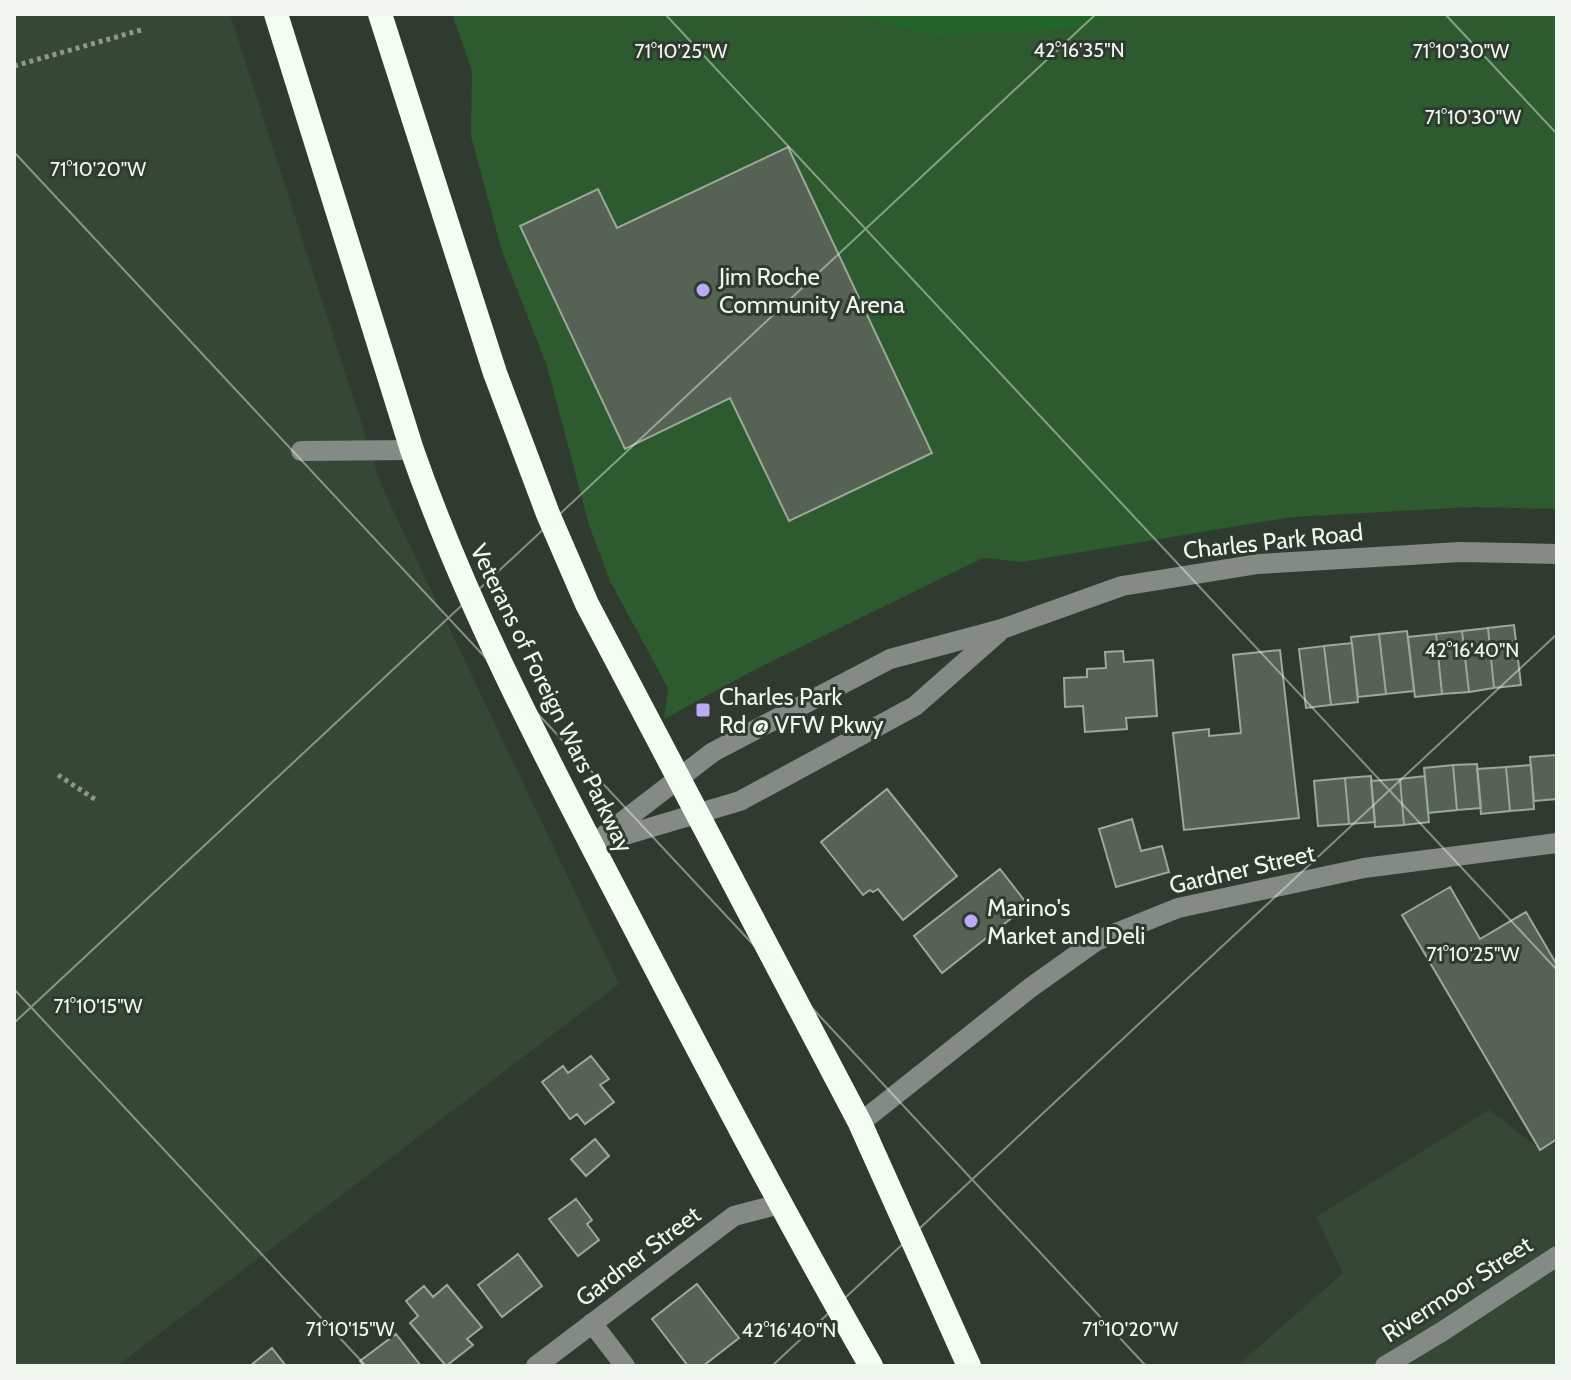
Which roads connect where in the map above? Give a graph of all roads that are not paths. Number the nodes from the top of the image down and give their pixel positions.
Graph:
1 (276, 14) edge
2 (380, 14) edge
3 (412, 450) junction
4 (301, 451) dead end
5 (1557, 554) edge
6 (1002, 629) junction
7 (677, 779) junction
8 (696, 814) junction
9 (1557, 843) edge
10 (592, 845) junction
11 (860, 1123) junction
12 (780, 1204) junction
13 (1557, 1256) edge
14 (592, 1323) junction
15 (536, 1366) edge
16 (625, 1366) edge
17 (871, 1366) edge
18 (969, 1366) edge
19 (1385, 1366) edge

1 - 3 highway, Veterans of Foreign Wars Parkway
2 - 7 highway
3 - 4 street
3 - 10 highway, Veterans of Foreign Wars Parkway
5 - 6 street, Charles Park Road
6 - 7 street, Charles Park Road
6 - 8 street, Charles Park Road
7 - 8 highway
7 - 10 street, Charles Park Road
8 - 10 street, Charles Park Road
8 - 11 highway
9 - 11 street, Gardner Street
10 - 12 highway, Veterans of Foreign Wars Parkway
11 - 18 highway
12 - 14 street, Gardner Street
12 - 17 highway, Veterans of Foreign Wars Parkway
13 - 19 street, Rivermoor Street
14 - 15 street, Gardner Street
14 - 16 street

